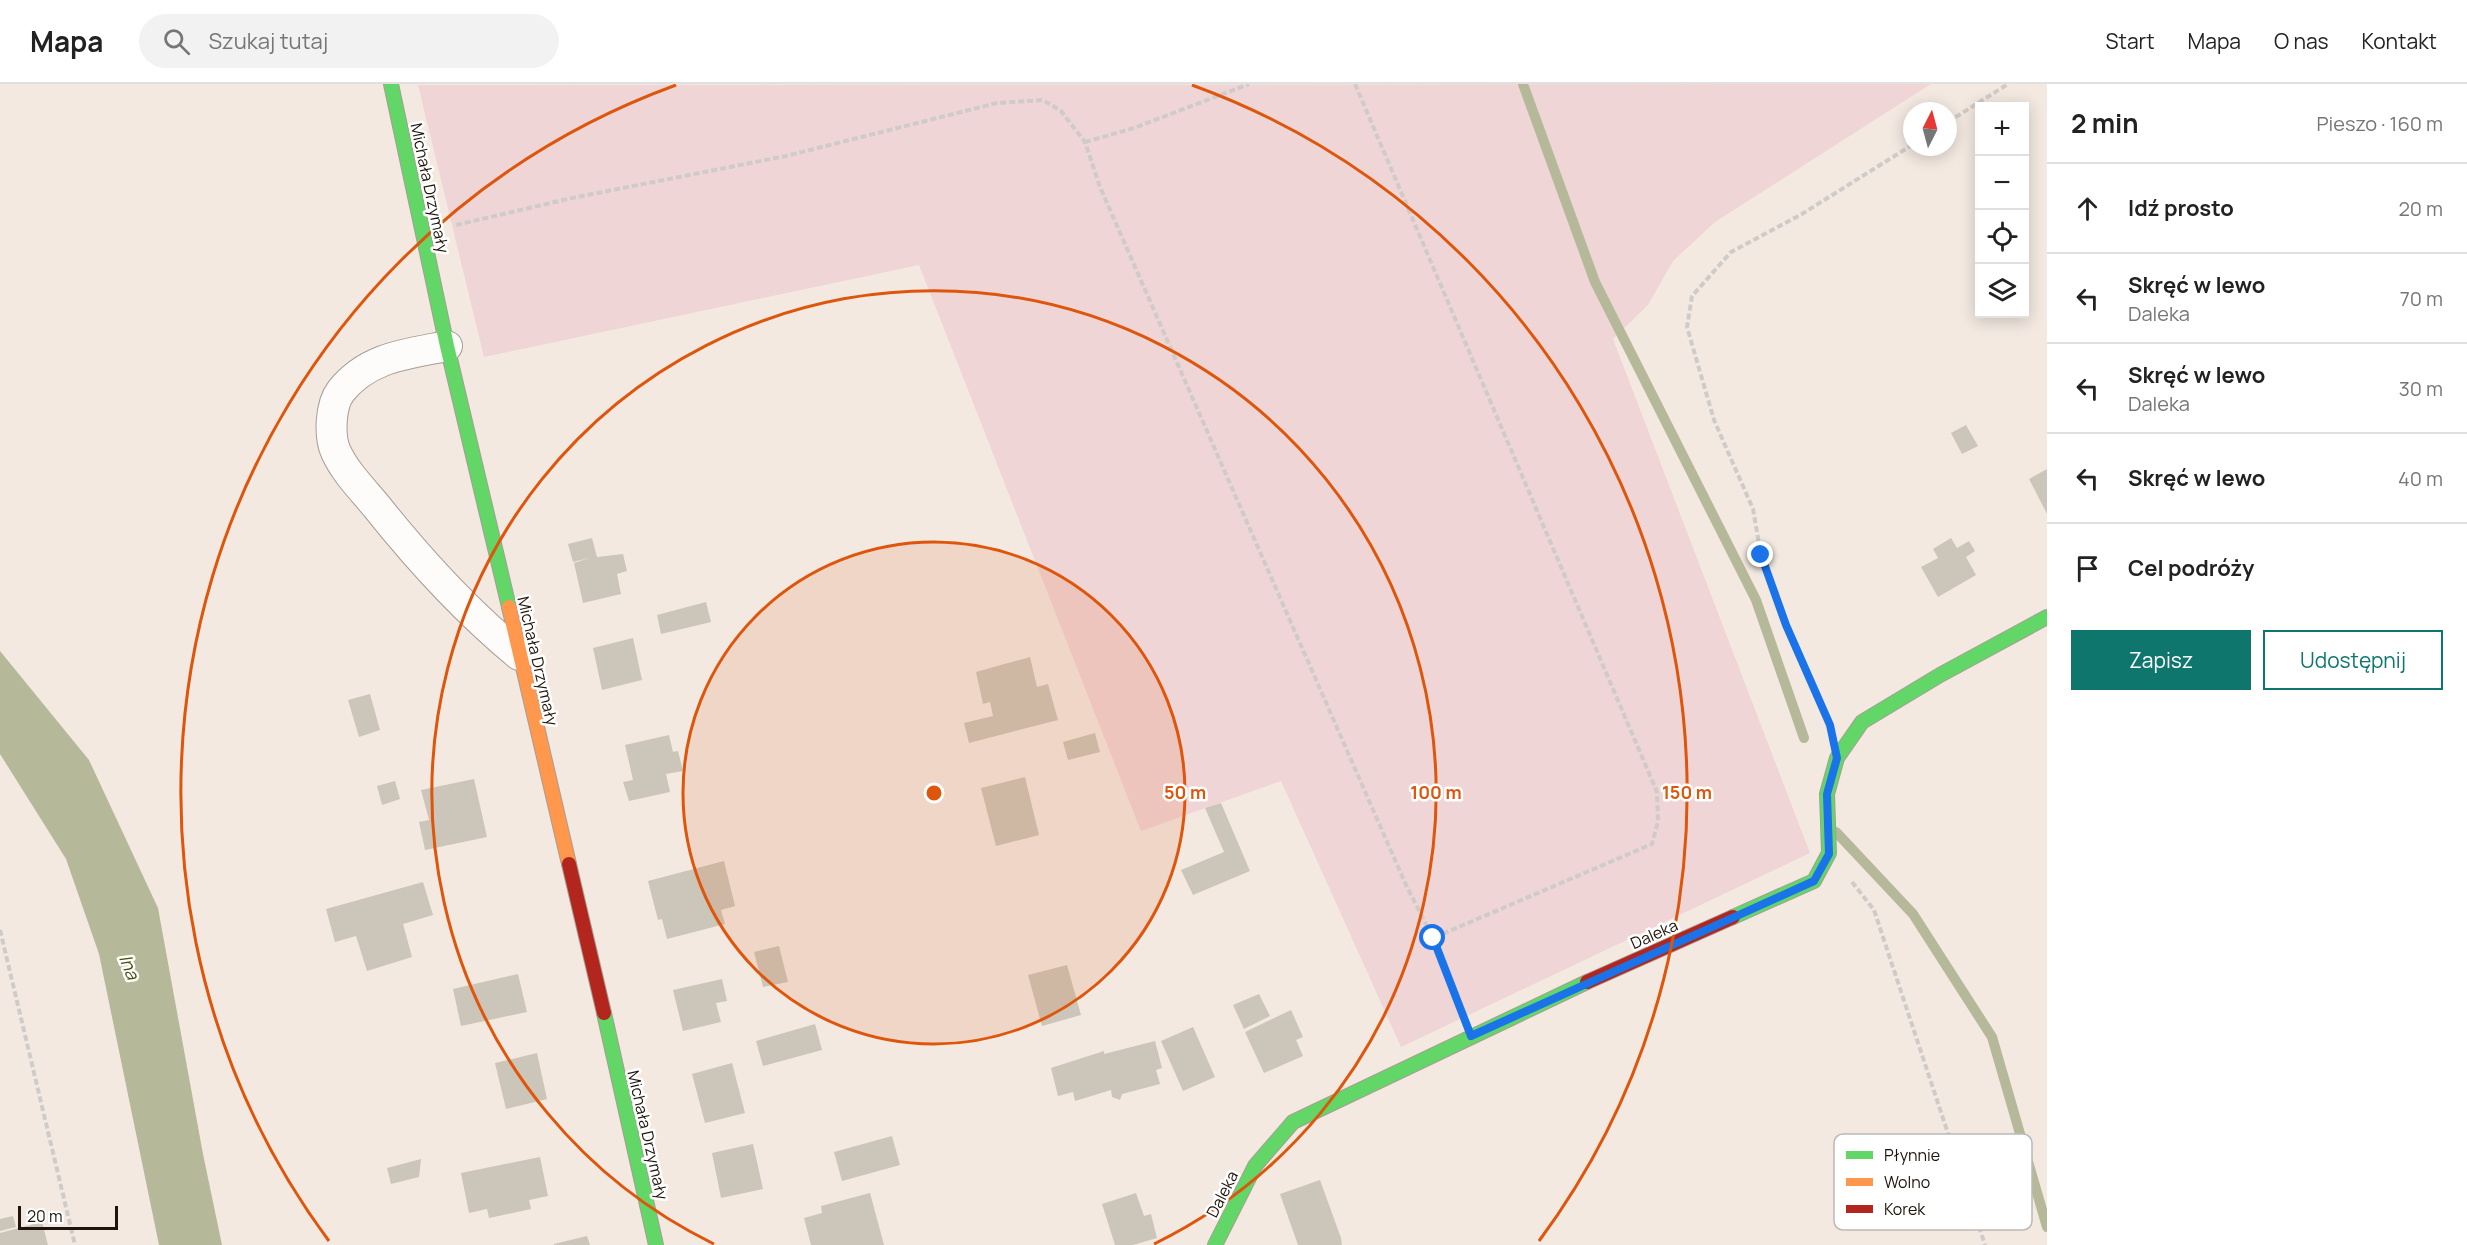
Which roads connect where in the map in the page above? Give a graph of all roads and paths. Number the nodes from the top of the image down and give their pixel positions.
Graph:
1 (391, 84) edge
2 (1249, 84) edge
3 (1355, 84) edge
4 (2008, 84) edge
5 (1957, 116) edge
6 (1085, 142) junction
7 (1903, 151) edge
8 (423, 233) junction
9 (447, 346) junction
10 (2047, 616) edge
11 (519, 655) junction
12 (1837, 758) junction
13 (1829, 854) junction
14 (0, 930) edge
15 (1433, 938) junction
16 (1471, 1036) junction
17 (1949, 1134) edge
18 (1981, 1230) edge
19 (75, 1245) edge
20 (656, 1245) edge
21 (1215, 1245) edge
22 (1986, 1245) edge

1 - 8 street, Michała Drzymały
2 - 6 path
3 - 15 path
4 - 5 path
6 - 8 path
6 - 15 path
7 - 12 path
8 - 9 street, Michała Drzymały
9 - 11 street, Michała Drzymały
9 - 11 street
10 - 12 street
11 - 20 street, Michała Drzymały
12 - 13 street
13 - 16 street, Daleka
13 - 17 path
14 - 19 path
15 - 16 path
16 - 21 street, Daleka
18 - 22 path

